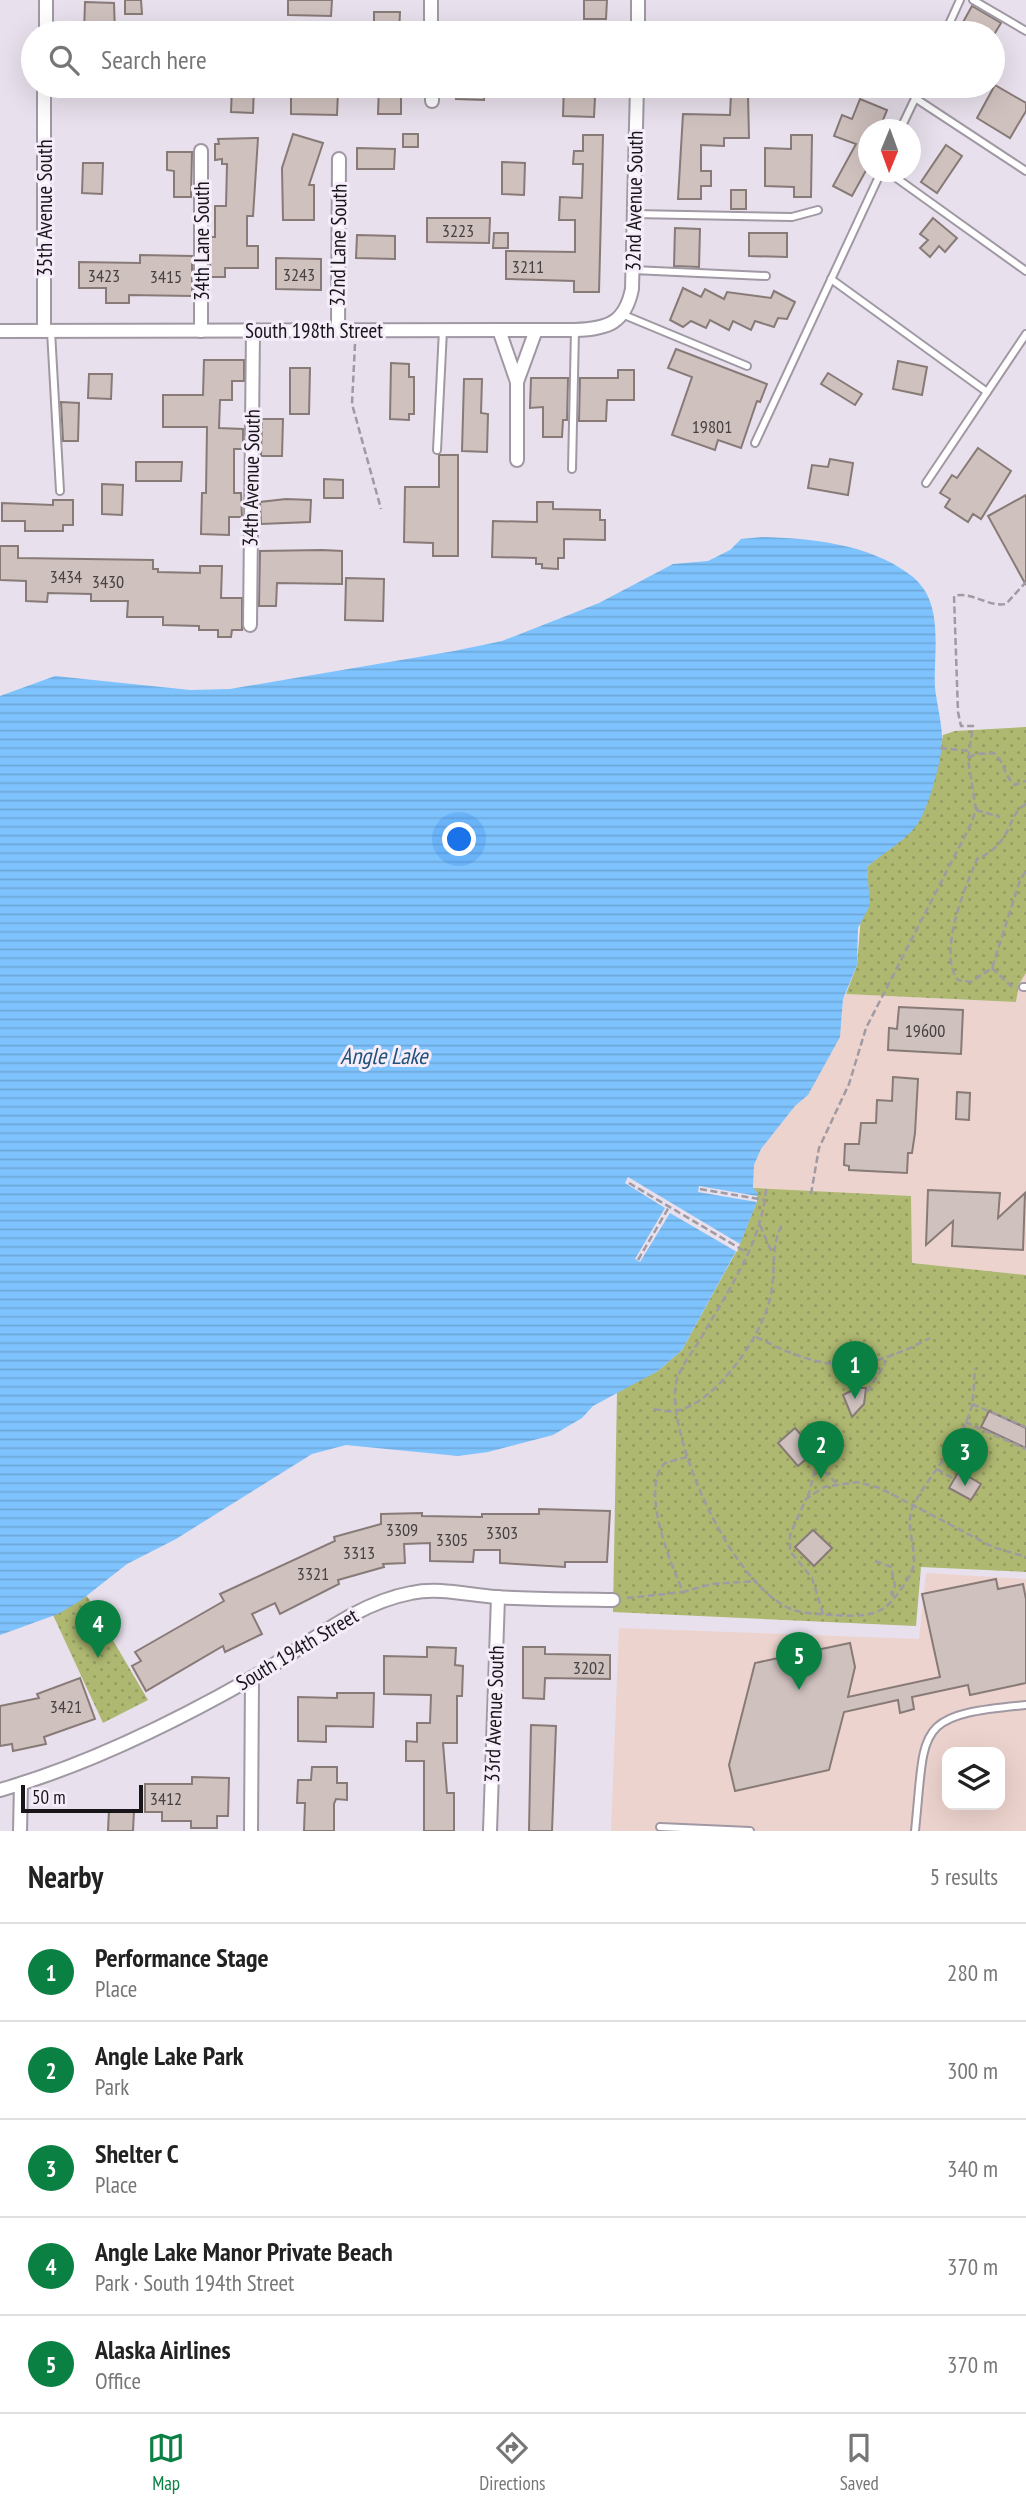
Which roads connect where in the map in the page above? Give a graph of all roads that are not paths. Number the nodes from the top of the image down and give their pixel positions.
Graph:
1 (46, 0) edge
2 (431, 0) edge
3 (639, 0) edge
4 (960, 0) edge
5 (973, 0) edge
6 (46, 21) edge
7 (431, 21) edge
8 (638, 21) edge
9 (950, 21) edge
10 (1026, 31) edge
11 (44, 98) edge
12 (637, 98) edge
13 (915, 98) joint
14 (905, 119) edge
15 (201, 151) dead end
16 (339, 159) dead end
17 (1026, 171) edge
18 (876, 182) edge
19 (902, 182) edge
20 (818, 210) dead end
21 (634, 214) junction
22 (633, 270) junction
23 (1026, 271) edge
24 (766, 276) dead end
25 (831, 279) junction
26 (624, 315) junction
27 (253, 330) junction
28 (338, 330) junction
29 (443, 330) junction
30 (499, 330) junction
31 (536, 330) junction
32 (575, 330) junction
33 (0, 331) edge
34 (47, 331) junction
35 (201, 331) junction
36 (1026, 334) edge
37 (747, 366) dead end
38 (517, 382) junction
39 (987, 392) junction
40 (755, 443) dead end
41 (437, 450) dead end
42 (517, 460) dead end
43 (572, 469) dead end
44 (926, 484) dead end
45 (60, 491) dead end
46 (250, 625) dead end
47 (498, 1597) junction
48 (613, 1600) road end
49 (252, 1678) junction
50 (1026, 1705) edge
51 (21, 1784) junction
52 (0, 1790) edge
53 (660, 1827) dead end
54 (20, 1831) edge
55 (251, 1831) edge
56 (491, 1831) edge
57 (750, 1831) edge
58 (915, 1831) edge

1 - 6 street
2 - 7 street
3 - 8 street
4 - 9 lane
5 - 10 lane
11 - 34 street, 35th Avenue South
12 - 21 street, 32nd Avenue South
13 - 14 lane
13 - 17 lane
15 - 35 street, 34th Lane South
16 - 28 street, 32nd Lane South
18 - 25 lane
19 - 23 lane
20 - 21 lane
21 - 22 street, 32nd Avenue South
22 - 24 lane
22 - 26 street, 32nd Avenue South
25 - 39 lane
25 - 40 lane
26 - 32 street, South 198th Street
26 - 37 lane
27 - 28 street, South 198th Street
27 - 35 street, South 198th Street
27 - 46 street, 34th Avenue South
28 - 29 street, South 198th Street
29 - 30 street, South 198th Street
29 - 41 lane
30 - 31 street, South 198th Street
30 - 38 street
31 - 32 street, South 198th Street
31 - 38 street
32 - 43 lane
33 - 34 street, South 198th Street
34 - 35 street, South 198th Street
34 - 45 lane
36 - 39 lane
38 - 42 street
39 - 44 lane
47 - 48 street, South 194th Street
47 - 49 street, South 194th Street
47 - 56 street, 33rd Avenue South
49 - 51 street, South 194th Street
49 - 55 street
50 - 58 lane
51 - 52 street, South 194th Street
51 - 54 street
53 - 57 lane

